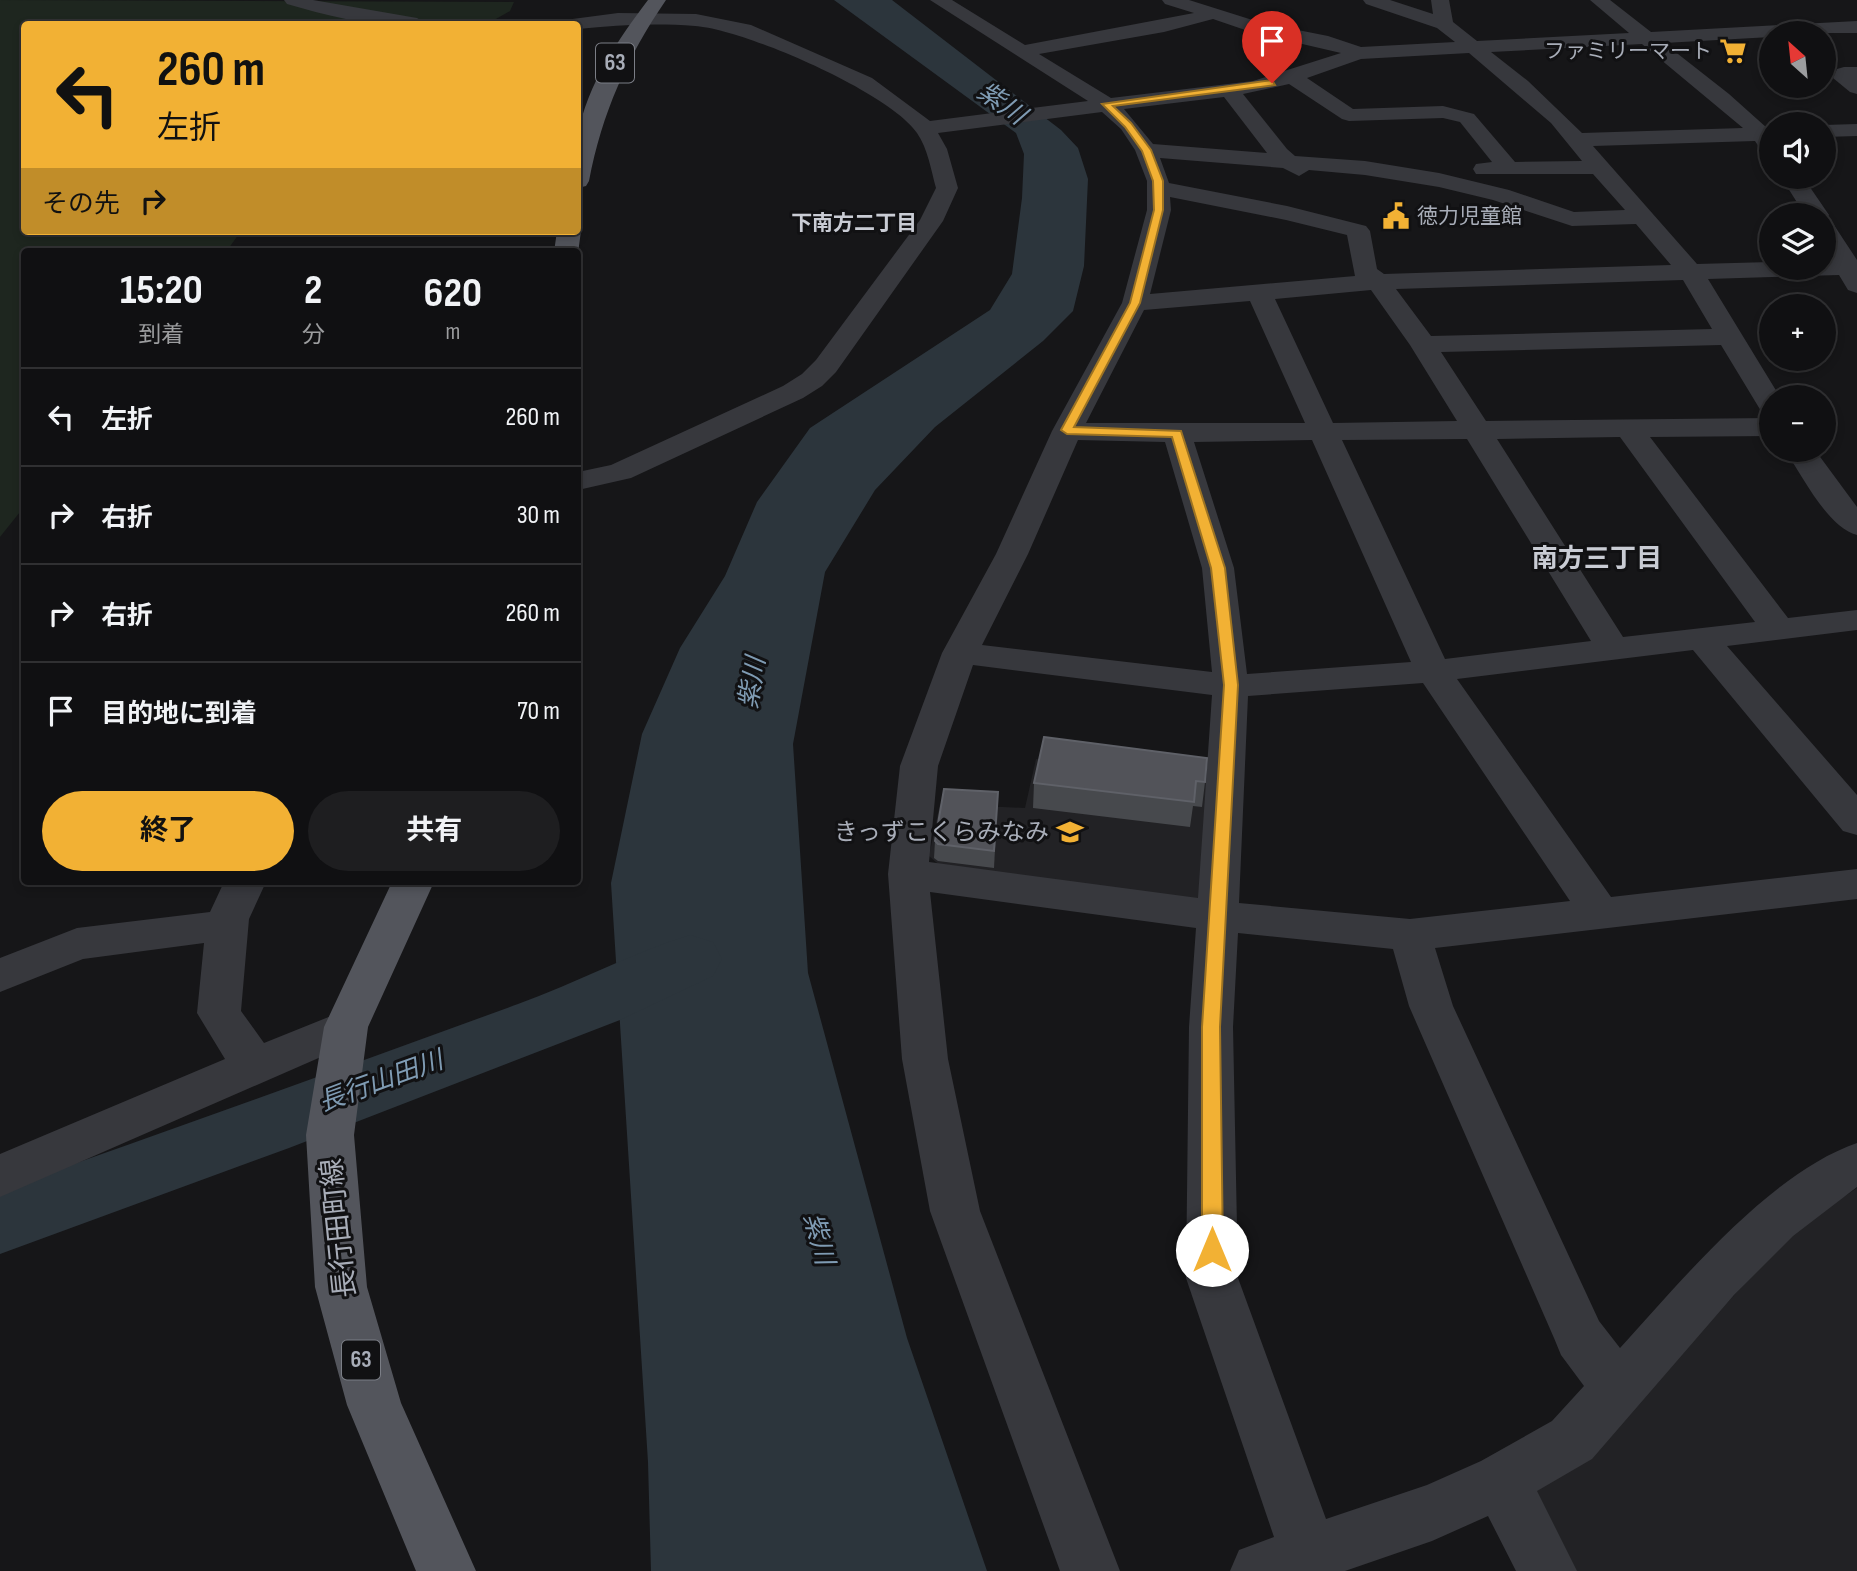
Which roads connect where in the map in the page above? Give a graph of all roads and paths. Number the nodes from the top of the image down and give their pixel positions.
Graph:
1 (293, 0) edge
2 (633, 0) edge
3 (657, 0) edge
4 (972, 0) edge
5 (1372, 0) edge
6 (1440, 0) edge
7 (1599, 0) edge
8 (943, 2) edge
9 (1178, 2) edge
10 (1210, 7) edge
11 (618, 19) junction
12 (642, 19) junction
13 (397, 21) edge
14 (581, 23) edge
15 (1444, 24) junction
16 (1857, 27) edge
17 (1645, 38) junction
18 (602, 46) dead end
19 (1472, 46) junction
20 (1024, 51) junction
21 (1359, 53) junction
22 (1857, 73) edge
23 (1292, 77) junction
24 (1857, 88) edge
25 (583, 90) dead end
26 (1229, 90) junction
27 (1107, 104) junction
28 (1349, 115) junction
29 (925, 128) junction
30 (1857, 130) edge
31 (1759, 131) edge
32 (1836, 131) edge
33 (587, 133) junction
34 (1365, 134) dead end
35 (1759, 139) edge
36 (1576, 140) junction
37 (1146, 150) junction
38 (1380, 153) dead end
39 (1290, 163) junction
40 (581, 165) edge
41 (1600, 167) junction
42 (1509, 169) junction
43 (1395, 172) junction
44 (1439, 180) junction
45 (1158, 188) junction
46 (1287, 213) junction
47 (1643, 217) junction
48 (1836, 246) edge
49 (1853, 273) edge
50 (1692, 274) junction
51 (1378, 282) junction
52 (1259, 292) junction
53 (1135, 303) junction
54 (1730, 337) junction
55 (1423, 344) junction
56 (1759, 385) edge
57 (1759, 427) edge
58 (1629, 429) junction
59 (1067, 430) junction
60 (1477, 430) junction
61 (1325, 432) junction
62 (1177, 433) junction
63 (1810, 462) edge
64 (581, 480) edge
65 (1851, 512) edge
66 (1857, 620) edge
67 (1779, 630) junction
68 (1703, 640) junction
69 (1615, 650) junction
70 (960, 653) junction
71 (1433, 671) junction
72 (1231, 685) junction
73 (1857, 821) edge
74 (908, 874) junction
75 (1857, 884) edge
76 (244, 885) edge
77 (412, 885) edge
78 (1601, 915) junction
79 (1218, 916) junction
80 (227, 925) junction
81 (1410, 935) junction
82 (0, 976) edge
83 (343, 1047) junction
84 (254, 1065) junction
85 (1857, 1163) edge
86 (0, 1176) edge
87 (1618, 1388) junction
88 (1501, 1481) junction
89 (1285, 1563) edge
90 (446, 1571) edge
91 (1090, 1571) edge
92 (1547, 1571) edge

1 - 13 street
2 - 11 main road, 63
3 - 12 main road, 63
4 - 8 street
5 - 15 street
6 - 15 street
7 - 17 street
8 - 20 street
9 - 10 street
10 - 20 street
10 - 21 street
11 - 12 street
11 - 14 street
11 - 18 main road, 63
12 - 29 street
12 - 33 main road, 63
15 - 19 street
16 - 17 street
17 - 19 street
17 - 31 street
19 - 21 street
19 - 36 street
20 - 27 street
21 - 23 street
22 - 24 street
23 - 26 street
23 - 28 street
25 - 33 main road, 63
26 - 27 street
26 - 39 street
27 - 29 street
27 - 37 street
28 - 34 street
28 - 42 street
29 - 64 street
30 - 32 street
33 - 40 main road, 63
35 - 36 street
36 - 41 street
37 - 39 street
37 - 45 street
38 - 43 street
39 - 43 street
39 - 46 street
41 - 42 street
41 - 47 street
42 - 44 street
43 - 44 street
44 - 47 street
45 - 46 street
45 - 53 street
46 - 51 street
47 - 50 street
48 - 49 street
49 - 50 street
50 - 51 street
50 - 54 street
51 - 52 street
51 - 55 street
52 - 53 street
52 - 61 street
53 - 59 street
54 - 55 street
54 - 56 street
55 - 60 street
57 - 58 street
58 - 60 street
58 - 67 street
59 - 62 street
59 - 70 street
60 - 61 street
60 - 69 street
61 - 62 street
61 - 71 street
62 - 72 street
63 - 65 street
66 - 67 street
67 - 68 street
68 - 69 street
68 - 73 street
69 - 71 street
70 - 72 street
70 - 74 street
71 - 72 street
71 - 78 street
72 - 79 street
74 - 79 street
74 - 91 street
75 - 78 street
76 - 80 street
77 - 83 main road, 長行田町線 / 63
78 - 81 street
79 - 81 street
79 - 89 street
80 - 82 street
80 - 84 street
81 - 87 street
83 - 84 street
83 - 90 main road, 長行田町線 / 63
84 - 86 street
85 - 87 street
87 - 88 street
88 - 89 street
88 - 92 street

